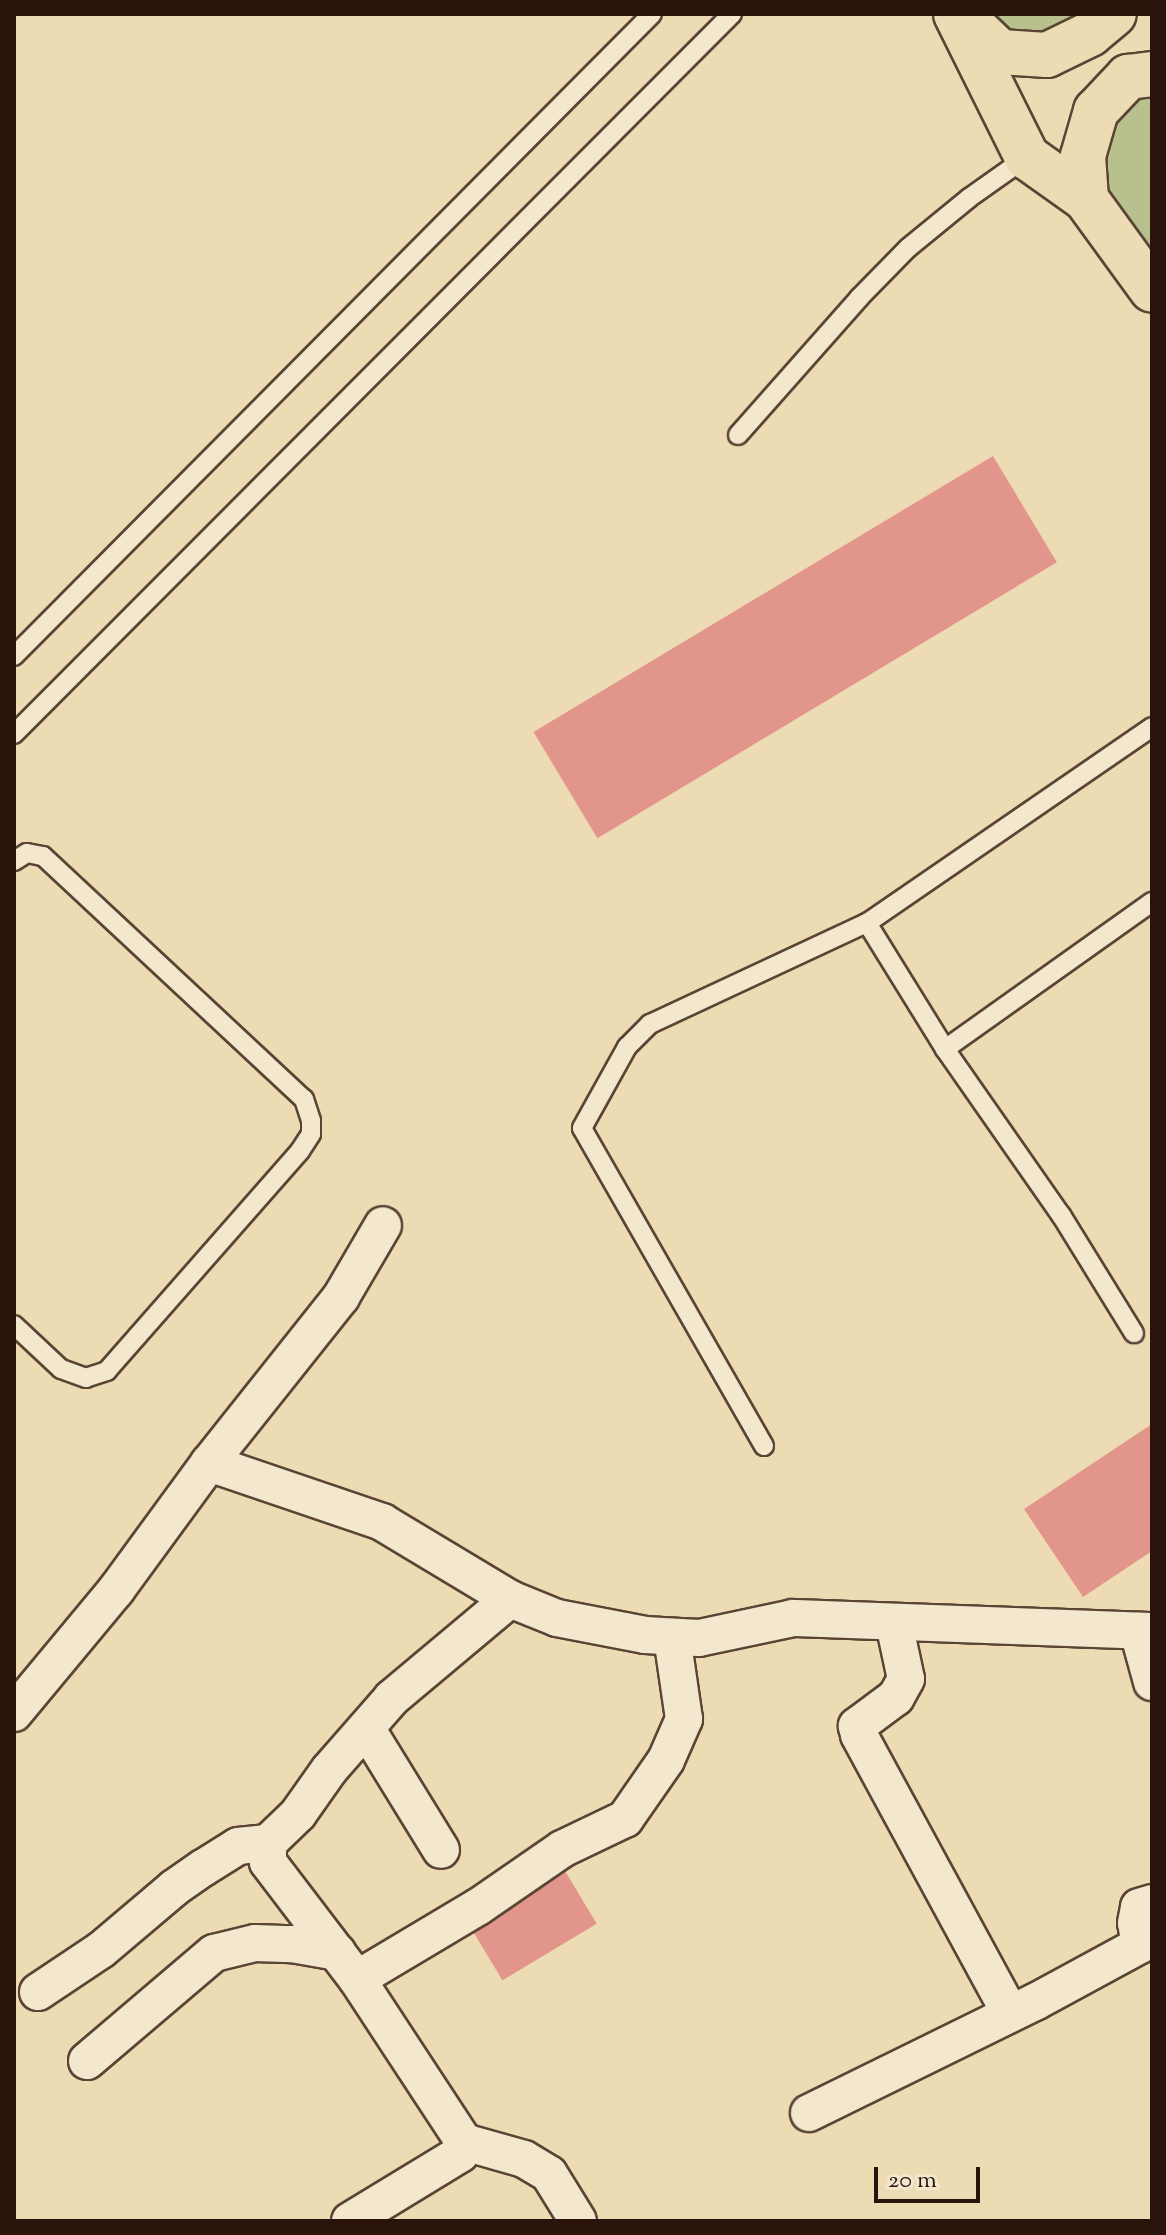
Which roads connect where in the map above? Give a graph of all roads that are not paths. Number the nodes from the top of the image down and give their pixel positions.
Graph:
1 (652, 14) edge
2 (732, 14) edge
3 (958, 14) edge
4 (1114, 14) edge
5 (1152, 74) edge
6 (1027, 157) junction
7 (1086, 199) junction
8 (1152, 290) edge
9 (738, 435) dead end
10 (14, 656) edge
11 (1152, 727) edge
12 (14, 734) edge
13 (14, 861) edge
14 (1152, 902) edge
15 (867, 923) junction
16 (945, 1049) junction
17 (383, 1225) dead end
18 (14, 1325) edge
19 (1134, 1333) dead end
20 (764, 1446) dead end
21 (209, 1463) junction
22 (510, 1599) junction
23 (894, 1623) junction
24 (1145, 1631) edge
25 (672, 1637) junction
26 (1152, 1682) edge
27 (14, 1713) edge
28 (366, 1728) junction
29 (268, 1843) junction
30 (441, 1850) dead end
31 (1152, 1903) edge
32 (1146, 1958) edge
33 (347, 1966) junction
34 (38, 1992) dead end
35 (1010, 2013) junction
36 (87, 2061) dead end
37 (809, 2113) dead end
38 (464, 2142) junction
39 (350, 2221) edge
40 (578, 2221) edge

1 - 10 lane
2 - 12 lane
3 - 4 highway
3 - 6 highway
5 - 7 highway
6 - 7 highway
6 - 9 lane
7 - 8 highway
11 - 15 lane
13 - 18 lane
14 - 16 lane
15 - 16 lane
15 - 20 lane
16 - 19 lane
17 - 21 street
21 - 22 street
21 - 27 street
22 - 25 street
22 - 28 street
23 - 24 street
23 - 25 street
23 - 35 street
24 - 26 street
25 - 33 street
28 - 29 street
28 - 30 street
29 - 33 street
29 - 34 street
31 - 32 street
32 - 35 street
33 - 36 street
33 - 38 street
35 - 37 street
38 - 39 street
38 - 40 street

